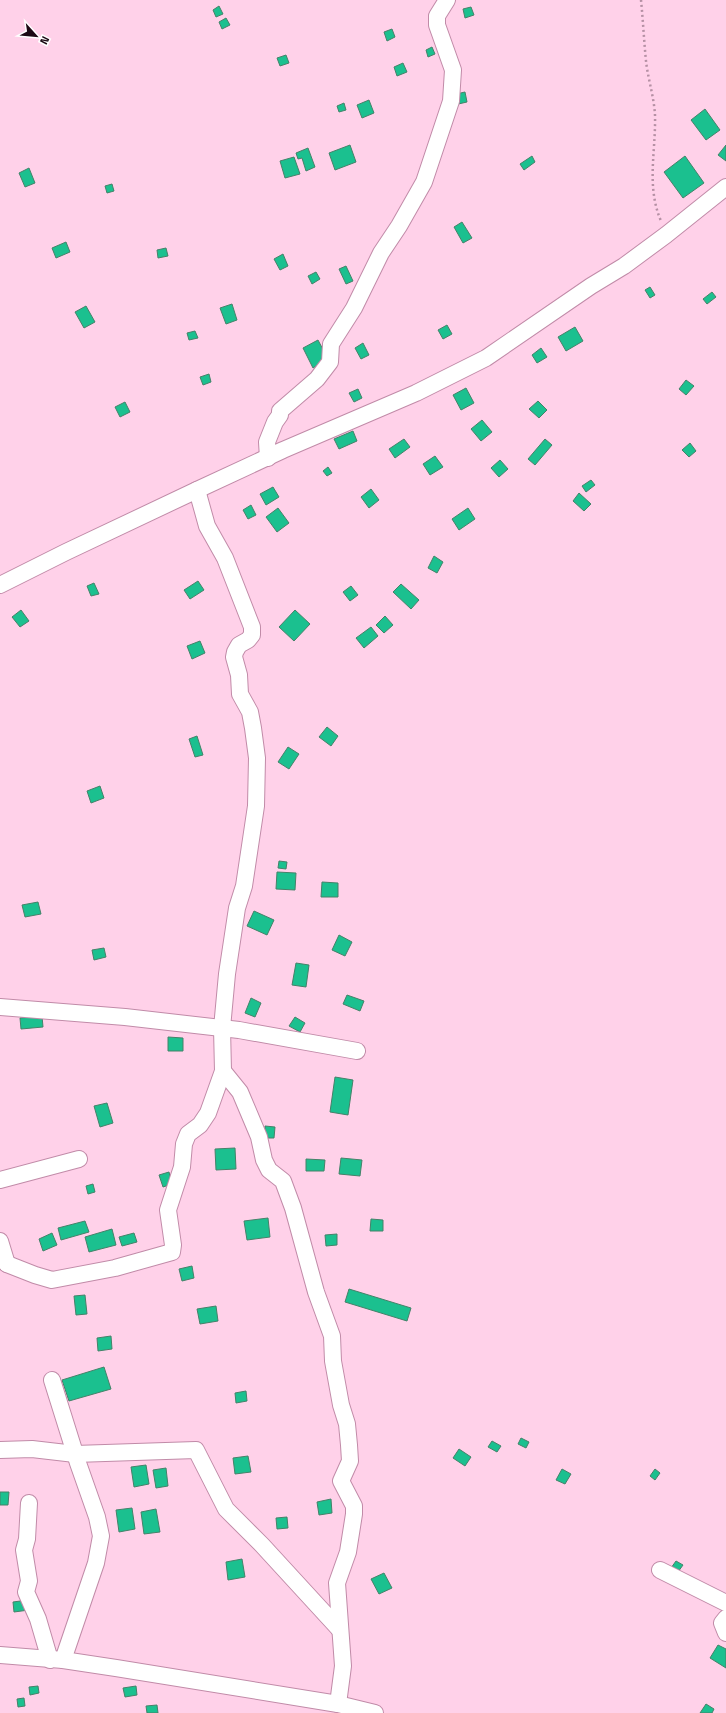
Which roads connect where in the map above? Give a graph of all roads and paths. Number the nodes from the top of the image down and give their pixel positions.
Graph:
1 (447, 0) edge
2 (641, 0) edge
3 (726, 187) edge
4 (666, 235) junction
5 (268, 458) junction
6 (197, 490) junction
7 (0, 585) edge
8 (0, 1007) edge
9 (222, 1028) junction
10 (356, 1051) dead end
11 (224, 1071) junction
12 (80, 1158) dead end
13 (0, 1180) edge
14 (0, 1241) edge
15 (4, 1267) edge
16 (52, 1380) dead end
17 (0, 1450) edge
18 (75, 1454) junction
19 (29, 1503) dead end
20 (660, 1570) dead end
21 (726, 1603) edge
22 (726, 1618) edge
23 (340, 1630) junction
24 (726, 1633) edge
25 (0, 1655) edge
26 (57, 1660) junction
27 (338, 1704) junction
28 (321, 1707) edge
29 (375, 1713) edge

1 - 5 street
2 - 4 path
3 - 4 street
4 - 5 street
5 - 6 street
6 - 7 street
6 - 9 street
8 - 9 street
9 - 10 street
9 - 11 street
11 - 15 street
11 - 23 street
12 - 13 street
14 - 15 street
16 - 18 street
17 - 18 street
18 - 23 street
18 - 26 street
19 - 26 street
20 - 21 street
22 - 24 street
23 - 27 street
25 - 26 street
26 - 28 street
27 - 28 street
27 - 29 street

